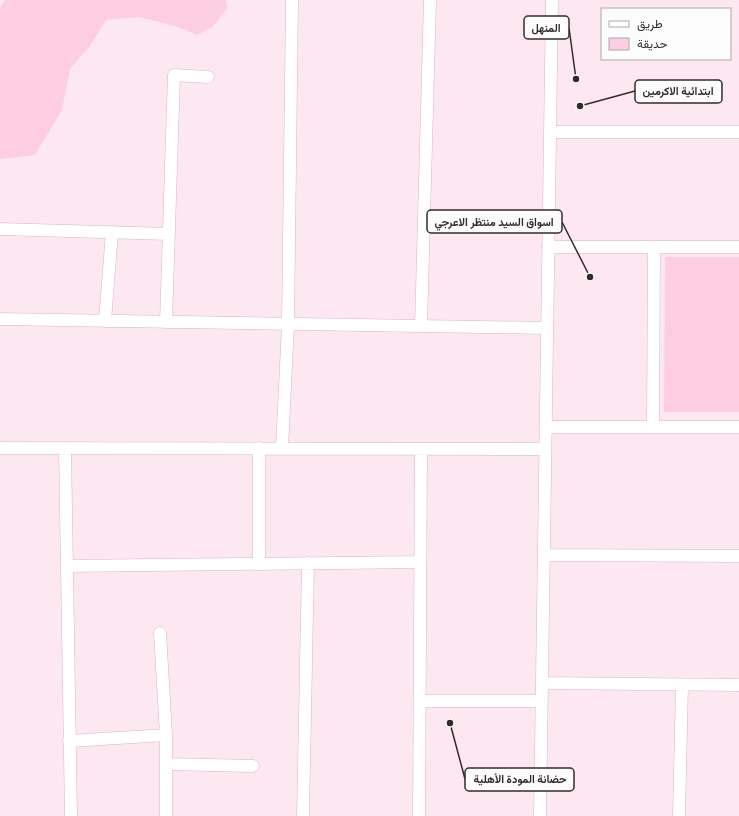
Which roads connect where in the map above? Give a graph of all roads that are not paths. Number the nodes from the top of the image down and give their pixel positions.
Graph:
1 (292, 0) edge
2 (430, 0) edge
3 (552, 0) edge
4 (208, 76) dead end
5 (550, 132) junction
6 (739, 132) edge
7 (0, 229) edge
8 (112, 232) junction
9 (169, 234) junction
10 (548, 247) junction
11 (654, 247) junction
12 (739, 247) edge
13 (0, 319) edge
14 (105, 321) junction
15 (166, 322) junction
16 (288, 324) junction
17 (421, 326) junction
18 (547, 328) junction
19 (546, 427) junction
20 (654, 427) junction
21 (739, 427) edge
22 (0, 448) edge
23 (65, 448) junction
24 (259, 448) junction
25 (282, 448) junction
26 (421, 449) junction
27 (545, 449) junction
28 (544, 555) junction
29 (739, 556) edge
30 (420, 562) junction
31 (259, 563) junction
32 (308, 563) junction
33 (67, 566) junction
34 (160, 633) dead end
35 (542, 683) junction
36 (682, 685) junction
37 (739, 685) edge
38 (420, 701) junction
39 (542, 701) junction
40 (166, 735) junction
41 (70, 740) junction
42 (166, 764) junction
43 (253, 766) dead end
44 (71, 816) edge
45 (166, 816) edge
46 (303, 816) edge
47 (419, 816) edge
48 (540, 816) edge
49 (679, 816) edge

1 - 16 street
2 - 17 street
3 - 5 street
4 - 9 street
5 - 6 street
5 - 10 street
7 - 8 street
8 - 9 street
8 - 14 street
9 - 15 street
10 - 11 street
10 - 18 street
11 - 12 street
11 - 20 street
13 - 14 street
14 - 15 street
15 - 16 street
16 - 17 street
16 - 25 street
17 - 18 street
18 - 19 street
19 - 20 street
19 - 27 street
20 - 21 street
22 - 23 street
23 - 24 street
23 - 33 street
24 - 25 street
24 - 31 street
25 - 26 street
26 - 27 street
26 - 30 street
27 - 28 street
28 - 29 street
28 - 35 street
30 - 32 street
30 - 38 street
31 - 32 street
31 - 33 street
32 - 46 street
33 - 41 street
34 - 40 street
35 - 36 street
35 - 39 street
36 - 37 street
36 - 49 street
38 - 39 street
38 - 47 street
39 - 48 street
40 - 41 street
40 - 42 street
41 - 44 street
42 - 43 street
42 - 45 street

